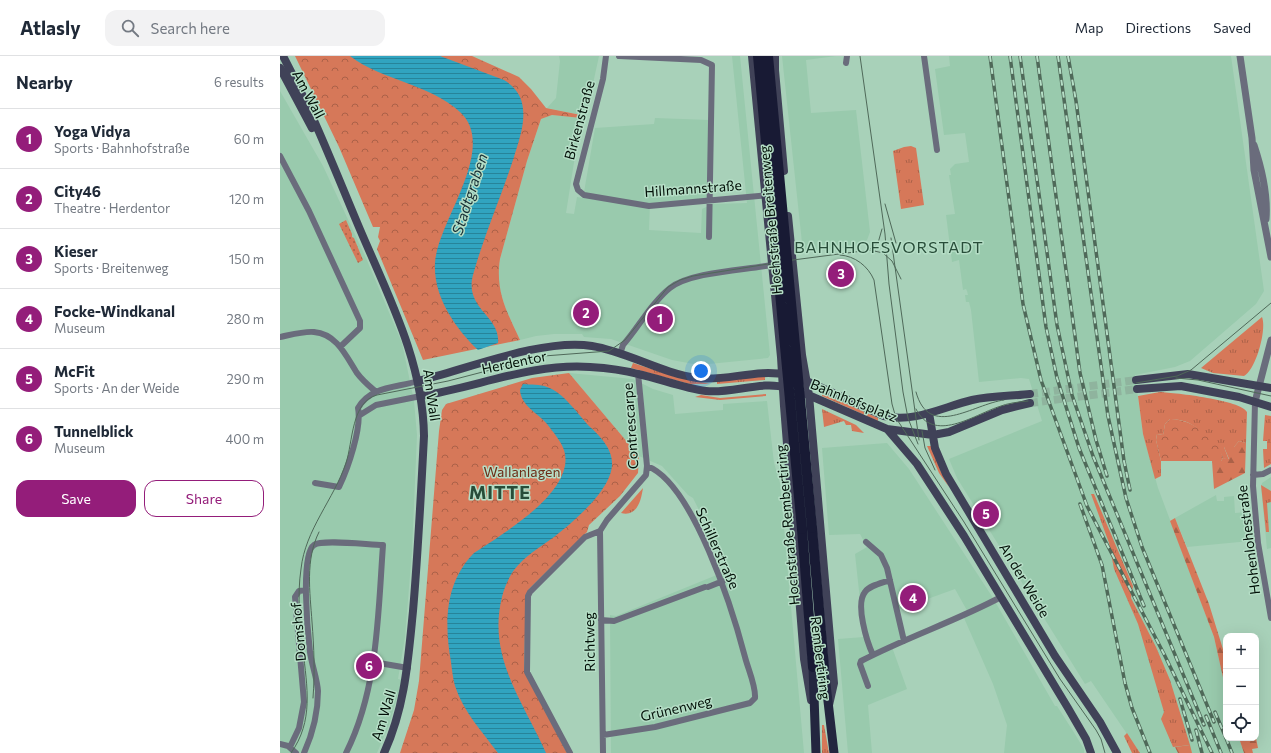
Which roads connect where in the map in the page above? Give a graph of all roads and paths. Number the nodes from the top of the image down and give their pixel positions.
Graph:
1 (283, 56) edge
2 (606, 56) edge
3 (619, 56) edge
4 (752, 56) edge
5 (758, 56) edge
6 (768, 56) edge
7 (775, 56) edge
8 (847, 56) edge
9 (924, 56) edge
10 (1240, 56) edge
11 (846, 64) dead end
12 (280, 68) edge
13 (775, 70) junction
14 (754, 74) junction
15 (320, 134) junction
16 (937, 150) dead end
17 (280, 156) edge
18 (578, 190) joint
19 (765, 195) junction
20 (710, 199) junction
21 (786, 202) junction
22 (709, 237) dead end
23 (1271, 257) edge
24 (772, 265) junction
25 (280, 337) edge
26 (1271, 340) edge
27 (340, 347) junction
28 (620, 354) junction
29 (638, 373) junction
30 (712, 378) junction
31 (1136, 380) tunnel mouth
32 (418, 381) junction
33 (792, 381) junction
34 (1259, 384) junction
35 (1271, 388) edge
36 (1137, 389) tunnel mouth
37 (375, 391) junction
38 (714, 391) junction
39 (809, 395) junction
40 (421, 396) junction
41 (1255, 402) junction
42 (1271, 407) edge
43 (929, 413) junction
44 (360, 415) junction
45 (887, 429) junction
46 (933, 435) junction
47 (647, 466) junction
48 (1271, 470) edge
49 (1253, 475) junction
50 (315, 483) dead end
51 (807, 529) junction
52 (600, 531) junction
53 (866, 542) dead end
54 (890, 580) junction
55 (723, 581) junction
56 (306, 590) junction
57 (1001, 597) junction
58 (1271, 616) edge
59 (601, 620) junction
60 (904, 641) junction
61 (873, 655) junction
62 (373, 662) junction
63 (813, 667) joint
64 (824, 667) joint
65 (408, 668) junction
66 (868, 686) dead end
67 (753, 701) joint
68 (828, 706) junction
69 (815, 718) junction
70 (603, 735) junction
71 (280, 744) edge
72 (290, 747) junction
73 (296, 753) edge
74 (304, 753) edge
75 (346, 753) edge
76 (384, 753) edge
77 (570, 753) edge
78 (603, 753) edge
79 (816, 753) edge
80 (834, 753) edge
81 (1091, 753) edge
82 (1117, 753) edge

1 - 15 main road
2 - 18 street, Birkenstraße
3 - 20 street
4 - 14 main road
5 - 33 highway, Hochstraße Breitenweg, bridge
6 - 33 highway, Hochstraße Breitenweg, bridge
7 - 13 main road
8 - 11 street
9 - 16 street
10 - 23 street
12 - 15 main road, Am Wall
13 - 14 main road
13 - 21 main road
14 - 19 main road
15 - 32 main road, Am Wall
17 - 27 street
18 - 20 street, Hillmannstraße
19 - 20 street, Hillmannstraße
19 - 21 street, Hillmannstraße
19 - 24 main road
20 - 22 street
21 - 33 main road
24 - 28 street
24 - 33 main road
25 - 27 street
26 - 34 street, Hohenlohestraße
27 - 37 street
28 - 30 main road, Herdentor
28 - 32 main road, Herdentor
29 - 38 main road, Herdentor
29 - 40 main road, Herdentor
29 - 47 street, Contrescarpe
30 - 33 main road, Herdentor
30 - 38 main road
31 - 34 main road
32 - 37 street
32 - 40 main road, Am Wall
33 - 38 main road, Herdentor
33 - 39 main road, Rembertiring
33 - 39 main road, Bahnhofsplatz
33 - 43 main road, Bahnhofsplatz
33 - 51 highway, Hochstraße Rembertiring, bridge
33 - 69 main road, Rembertiring
34 - 35 main road
34 - 41 street, Hohenlohestraße
36 - 41 main road
37 - 44 street
39 - 45 main road, Bahnhofsplatz
39 - 68 main road, Rembertiring
40 - 44 street
40 - 65 main road, Am Wall
41 - 42 main road
41 - 49 street, Hohenlohestraße
43 - 46 main road, An der Weide
43 - 46 main road, Bahnhofsplatz
44 - 50 street
45 - 46 main road, Bahnhofsplatz
45 - 57 main road, An der Weide
46 - 82 main road, An der Weide
47 - 52 street, Contrescarpe
47 - 55 street, Schillerstraße
48 - 49 street
49 - 58 street, Hohenlohestraße
51 - 63 highway, Hochstraße Rembertiring
51 - 64 highway, Hochstraße Rembertiring
52 - 59 street, Richtweg
52 - 77 street, Contrescarpe
53 - 54 street
54 - 60 street
54 - 61 street
55 - 59 street
55 - 67 street, Schillerstraße
56 - 62 street
56 - 72 street, Domshof
56 - 74 street, Domshof
57 - 60 street
57 - 81 main road, An der Weide
59 - 70 street, Richtweg
60 - 61 street
61 - 66 street
62 - 65 street
62 - 75 street
63 - 69 main road, Rembertiring
64 - 68 main road, Rembertiring
65 - 76 main road, Am Wall
67 - 70 street, Grünenweg
68 - 80 main road, Rembertiring
69 - 79 main road, Rembertiring
70 - 78 street, Richtweg
71 - 72 street
72 - 73 street

